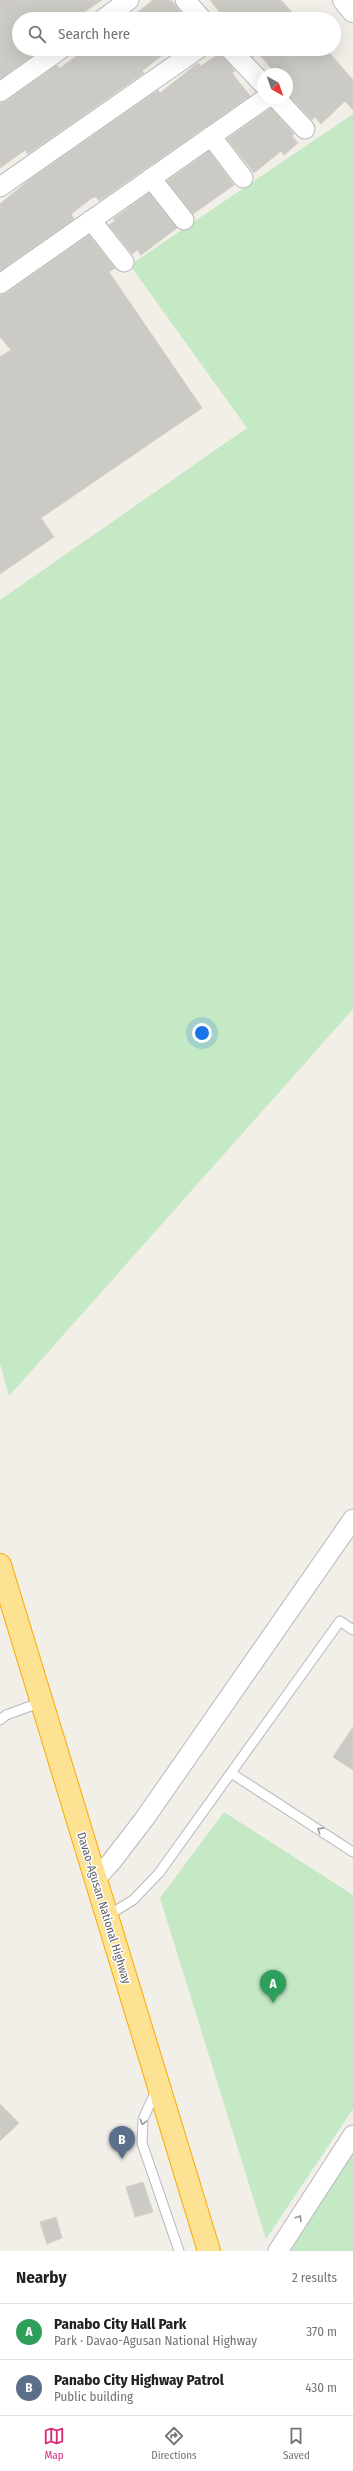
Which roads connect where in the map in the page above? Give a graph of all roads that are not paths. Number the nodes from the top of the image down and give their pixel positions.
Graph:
1 (128, 0) edge
2 (185, 0) edge
3 (344, 0) edge
4 (353, 11) edge
5 (112, 12) edge
6 (196, 12) edge
7 (51, 56) edge
8 (188, 56) edge
9 (237, 56) edge
10 (257, 78) edge
11 (0, 92) edge
12 (257, 104) edge
13 (282, 104) edge
14 (305, 129) dead end
15 (211, 136) junction
16 (151, 178) junction
17 (243, 178) dead end
18 (0, 187) edge
19 (91, 220) junction
20 (184, 220) dead end
21 (124, 262) dead end
22 (0, 284) edge
23 (353, 1519) edge
24 (0, 1565) edge
25 (353, 1630) edge
26 (43, 1702) junction
27 (2, 1716) edge
28 (231, 1773) junction
29 (353, 1852) edge
30 (95, 1880) junction
31 (106, 1917) junction
32 (158, 2086) junction
33 (353, 2135) edge
34 (179, 2251) edge
35 (209, 2251) edge
36 (278, 2251) edge

1 - 5 street
2 - 6 street
3 - 4 main road
7 - 11 street
8 - 18 street
9 - 10 street
12 - 15 street
13 - 14 street
15 - 16 street
15 - 17 street
16 - 19 street
16 - 20 street
19 - 21 street
19 - 22 street
23 - 30 street
24 - 26 highway, Davao-Agusan National Highway
25 - 28 lane
26 - 27 lane
26 - 30 highway, Davao-Agusan National Highway
29 -> 28 lane
28 - 31 lane
30 - 31 highway, Davao-Agusan National Highway
31 - 32 highway, Davao-Agusan National Highway
32 -> 34 lane
32 - 35 highway, Davao-Agusan National Highway
36 -> 33 street

